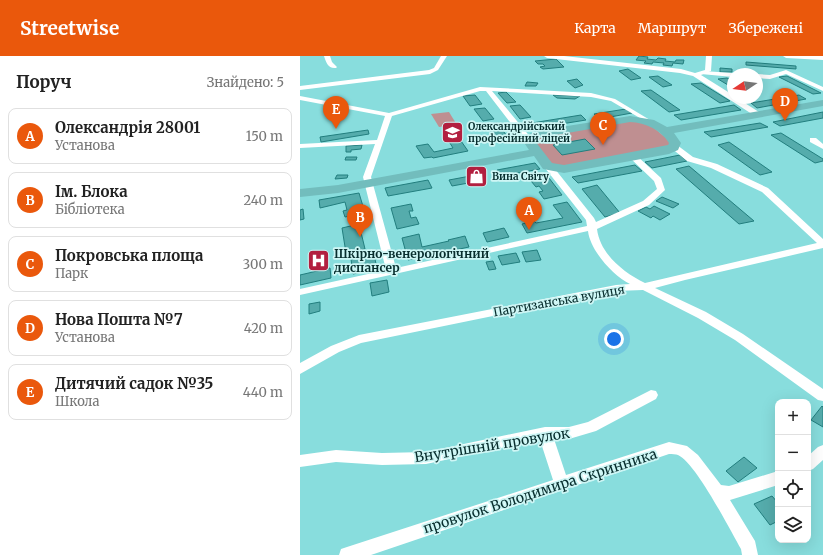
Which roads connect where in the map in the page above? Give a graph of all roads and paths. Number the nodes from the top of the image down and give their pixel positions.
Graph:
1 (327, 56) edge
2 (444, 56) edge
3 (547, 56) edge
4 (709, 56) edge
5 (786, 56) edge
6 (823, 58) edge
7 (334, 67) dead end
8 (703, 73) junction
9 (695, 75) junction
10 (727, 75) edge
11 (763, 76) edge
12 (300, 88) edge
13 (486, 89) junction
14 (823, 89) edge
15 (300, 98) edge
16 (823, 103) edge
17 (758, 114) junction
18 (389, 115) junction
19 (652, 123) junction
20 (665, 131) junction
21 (813, 140) dead end
22 (529, 141) junction
23 (378, 142) junction
24 (300, 146) edge
25 (674, 147) junction
26 (823, 147) edge
27 (537, 152) junction
28 (633, 157) junction
29 (548, 166) junction
30 (368, 183) junction
31 (300, 193) edge
32 (593, 227) junction
33 (823, 245) edge
34 (392, 272) junction
35 (644, 287) junction
36 (300, 292) edge
37 (300, 369) edge
38 (651, 395) dead end
39 (823, 396) edge
40 (545, 433) junction
41 (823, 451) edge
42 (300, 461) edge
43 (811, 462) edge
44 (775, 479) edge
45 (561, 483) junction
46 (717, 492) junction
47 (347, 555) edge
48 (750, 555) edge

1 - 7 street
2 - 12 street
3 - 9 street
4 - 8 street
5 - 6 street
8 - 9 street
8 - 10 street
9 - 17 street
11 - 14 street
13 - 18 street
13 - 19 street
13 - 22 street
15 - 18 street
16 - 17 highway
17 - 20 highway
18 - 23 street
19 - 20 highway
19 - 22 highway
20 - 25 highway
21 - 26 street
22 - 27 highway
23 - 24 street
23 - 30 street
25 - 28 highway
25 - 33 street
27 - 29 highway
27 - 30 highway
28 - 29 highway
28 - 32 street
29 - 32 street
30 - 31 highway
30 - 34 street
32 - 34 street
32 - 35 street
33 - 35 street, Партизанська вулиця
34 - 36 street
35 - 37 street, Партизанська вулиця
35 - 39 street
38 - 40 street, Внутрішній провулок
40 - 42 street, Внутрішній провулок
40 - 45 street
41 - 43 street
44 - 46 street
45 - 46 street, провулок Володимира Скринника
45 - 47 street, провулок Володимира Скринника
46 - 48 street, провулок Володимира Скринника

